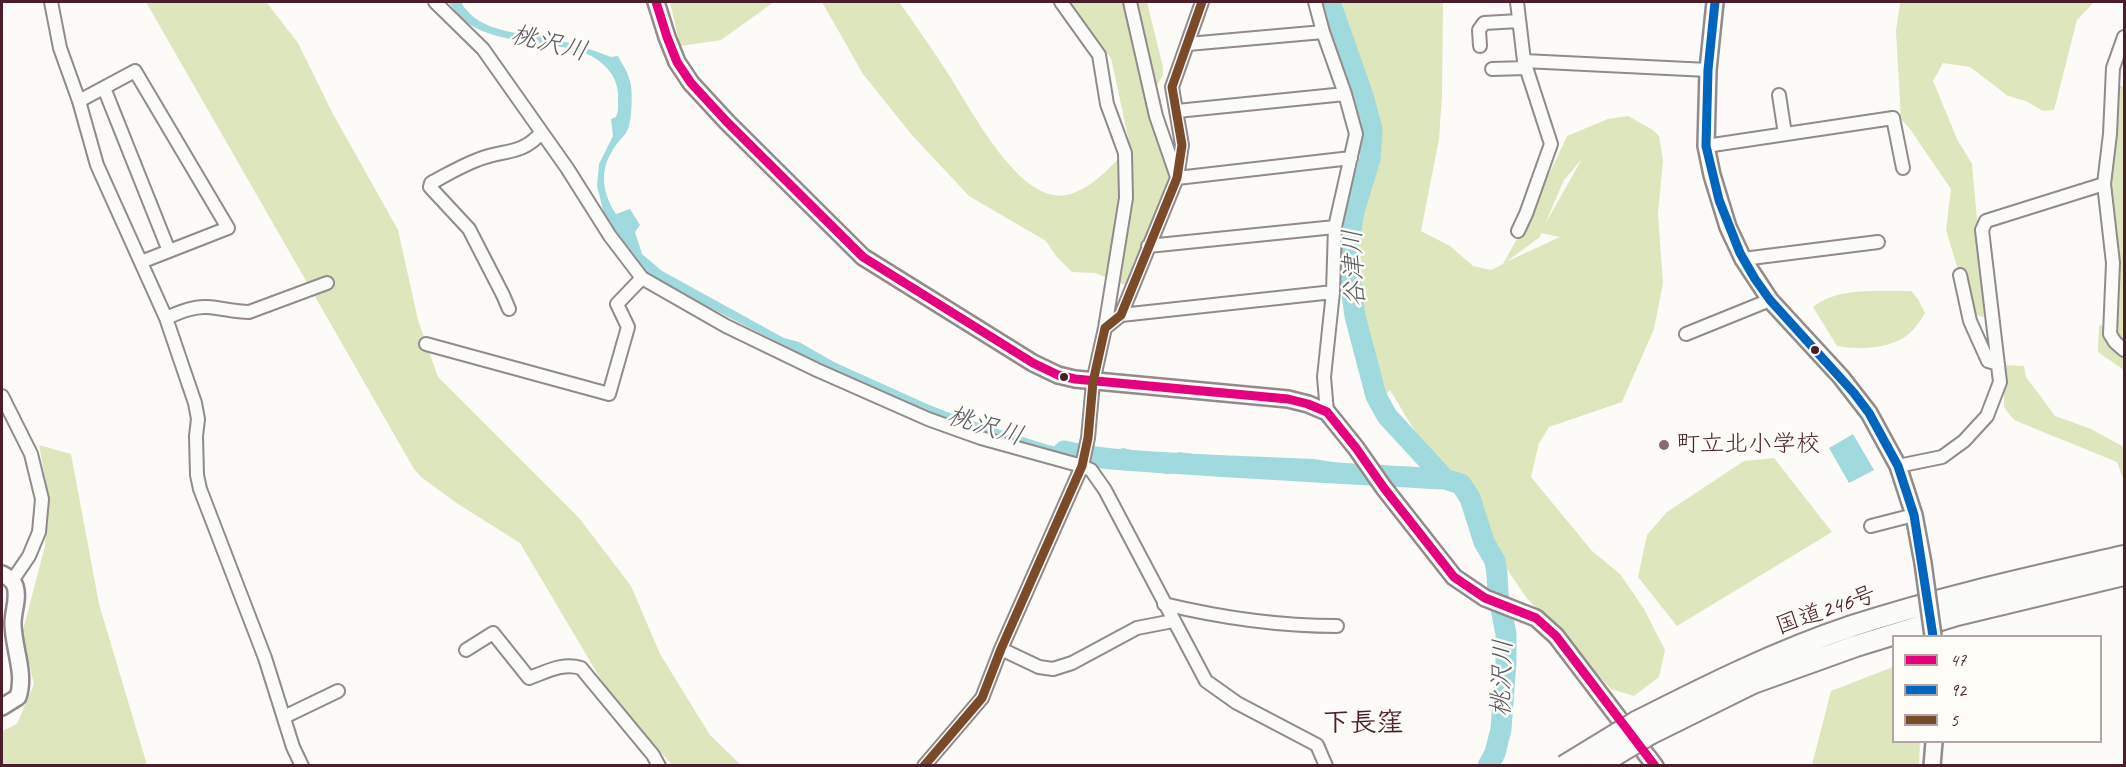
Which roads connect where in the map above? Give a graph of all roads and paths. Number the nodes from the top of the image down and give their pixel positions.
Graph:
1 (51, 2) edge
2 (435, 2) edge
3 (656, 2) edge
4 (1061, 2) edge
5 (1130, 2) edge
6 (1202, 2) edge
7 (1316, 2) edge
8 (1517, 2) edge
9 (1714, 2) edge
10 (1519, 21) junction
11 (1323, 32) junction
12 (2124, 37) edge
13 (1188, 44) junction
14 (1480, 46) dead end
15 (1525, 64) junction
16 (1492, 69) dead end
17 (1708, 70) junction
18 (104, 88) junction
19 (1345, 94) junction
20 (1779, 95) dead end
21 (79, 101) junction
22 (1176, 111) junction
23 (542, 133) junction
24 (1785, 134) junction
25 (1706, 146) junction
26 (1351, 158) junction
27 (1903, 168) dead end
28 (1177, 178) junction
29 (2104, 184) junction
30 (1335, 227) junction
31 (1518, 231) dead end
32 (1878, 242) dead end
33 (1148, 246) junction
34 (169, 251) junction
35 (1743, 259) junction
36 (141, 262) junction
37 (1960, 276) dead end
38 (642, 278) junction
39 (327, 283) dead end
40 (1333, 292) junction
41 (1770, 300) junction
42 (509, 309) dead end
43 (1121, 315) junction
44 (166, 318) junction
45 (1105, 328) junction
46 (1686, 334) dead end
47 (426, 344) dead end
48 (2124, 350) edge
49 (1998, 364) junction
50 (1093, 382) junction
51 (2, 402) edge
52 (1327, 412) junction
53 (1082, 466) junction
54 (1898, 466) junction
55 (1914, 515) junction
56 (1871, 526) dead end
57 (2124, 556) edge
58 (2124, 575) edge
59 (7, 578) edge
60 (1164, 604) junction
61 (1173, 621) junction
62 (1337, 626) dead end
63 (1933, 635) edge
64 (1001, 649) junction
65 (466, 650) dead end
66 (338, 691) dead end
67 (2, 707) edge
68 (284, 717) junction
69 (1643, 728) junction
70 (1934, 743) edge
71 (302, 765) edge
72 (659, 765) edge
73 (924, 765) edge
74 (1326, 765) edge
75 (1563, 765) edge
76 (1597, 765) edge
77 (1655, 765) edge
78 (1932, 765) edge

1 - 21 street
2 - 23 street
3 - 50 street
4 - 45 street
5 - 28 street
6 - 13 street
7 - 11 street
8 - 10 street
9 - 17 street
10 - 14 street
10 - 15 street
11 - 13 street
11 - 19 street
12 - 29 street
13 - 22 street
15 - 16 street
15 - 17 street
15 - 31 street
17 - 25 street
18 - 21 street
18 - 34 street
18 - 34 street
19 - 22 street
19 - 26 street
20 - 24 street
21 - 36 street
22 - 28 street
23 - 38 street
23 - 42 street
24 - 25 street
24 - 27 street
25 - 35 street
26 - 28 street
26 - 30 street
28 - 33 street
29 - 48 street
29 - 49 street
30 - 33 street
30 - 40 street
32 - 35 street
33 - 43 street
34 - 36 street
35 - 41 street
36 - 44 street
37 - 49 street
38 - 47 street
38 - 53 street
39 - 44 street
40 - 43 street
40 - 52 street
41 - 46 street
41 - 54 street
43 - 45 street
44 - 68 street
45 - 50 street
49 - 54 street
50 - 52 street
50 - 53 street
51 - 59 street
52 - 77 street
53 - 60 street
53 - 64 street
54 - 55 street
55 - 56 street
55 - 63 street, bridge
57 - 69 highway, 国道246号
58 - 69 highway, 国道246号
59 - 67 street
60 - 61 street
60 - 62 street
61 - 64 street
61 - 74 street
64 - 73 street
65 - 72 street
66 - 68 street
68 - 71 street
69 - 75 highway, 国道246号, bridge
69 - 76 highway, 国道246号, bridge
70 - 78 street

